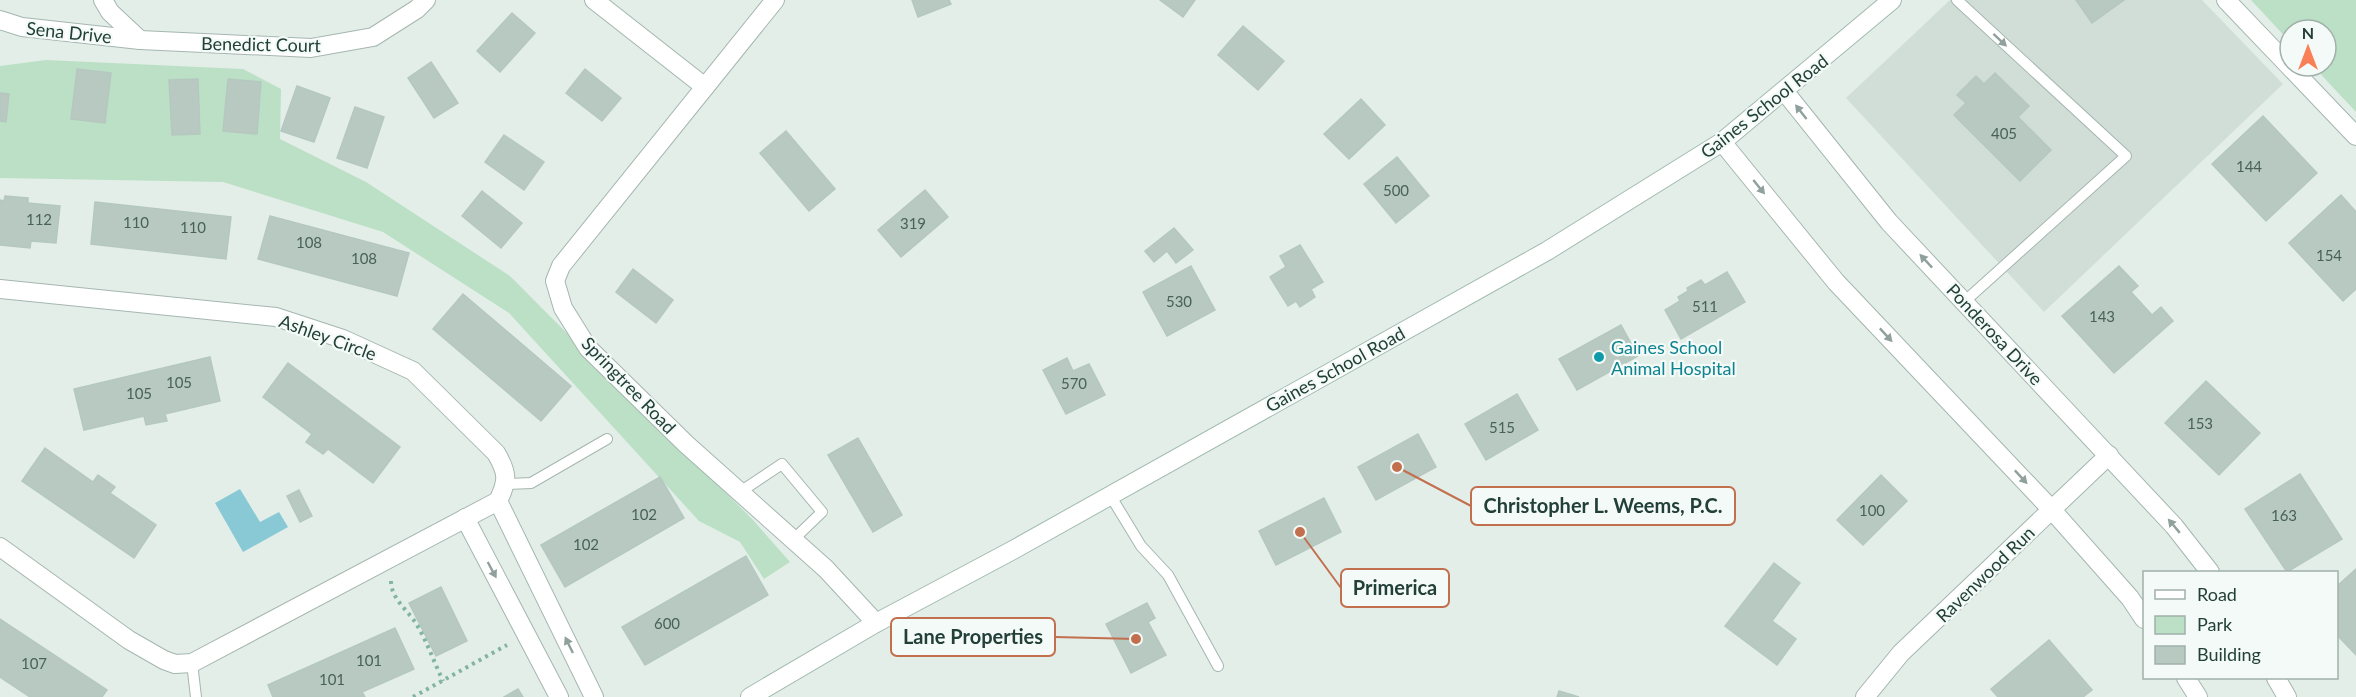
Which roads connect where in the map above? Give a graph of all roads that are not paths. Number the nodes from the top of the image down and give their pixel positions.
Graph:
1 (103, 0) edge
2 (426, 0) edge
3 (594, 0) edge
4 (775, 0) edge
5 (1892, 0) edge
6 (1957, 0) edge
7 (2226, 0) edge
8 (0, 20) edge
9 (140, 40) junction
10 (705, 87) junction
11 (1785, 92) junction
12 (2356, 136) edge
13 (1722, 142) junction
14 (0, 289) edge
15 (1964, 302) junction
16 (607, 440) dead end
17 (2109, 455) junction
18 (507, 484) junction
19 (740, 492) junction
20 (1110, 495) junction
21 (498, 501) junction
22 (2052, 510) junction
23 (465, 518) junction
24 (794, 539) junction
25 (0, 546) edge
26 (2208, 571) edge
27 (2143, 616) edge
28 (876, 623) junction
29 (192, 663) junction
30 (1218, 666) dead end
31 (2187, 679) edge
32 (2277, 679) edge
33 (196, 697) edge
34 (559, 697) edge
35 (594, 697) edge
36 (752, 697) edge
37 (1866, 697) edge
38 (2198, 697) edge
39 (2287, 697) edge

1 - 9 street
2 - 9 street, Benedict Court
3 - 10 street
4 - 10 street, Springtree Road
5 - 11 street, Gaines School Road
6 -> 15 lane
7 - 12 street
8 - 9 street, Sena Drive
10 - 19 street, Springtree Road
11 - 13 street, Gaines School Road
15 -> 11 street, Ponderosa Drive
13 - 20 street, Gaines School Road
13 -> 22 street
14 - 18 street, Ashley Circle
15 - 17 street, Ponderosa Drive
16 - 18 lane
17 - 22 street, Ravenwood Run
26 -> 17 street, Ponderosa Drive
18 - 21 street
19 - 24 street, Springtree Road
19 - 24 lane
20 - 28 street, Gaines School Road
20 - 30 lane
21 - 23 street
35 -> 21 street
22 - 27 street
22 - 37 street, Ravenwood Run
23 - 29 street
23 -> 34 street
24 - 28 street, Springtree Road
25 - 29 street
28 - 36 street, Gaines School Road
29 - 33 lane
31 - 38 street
32 - 39 street

